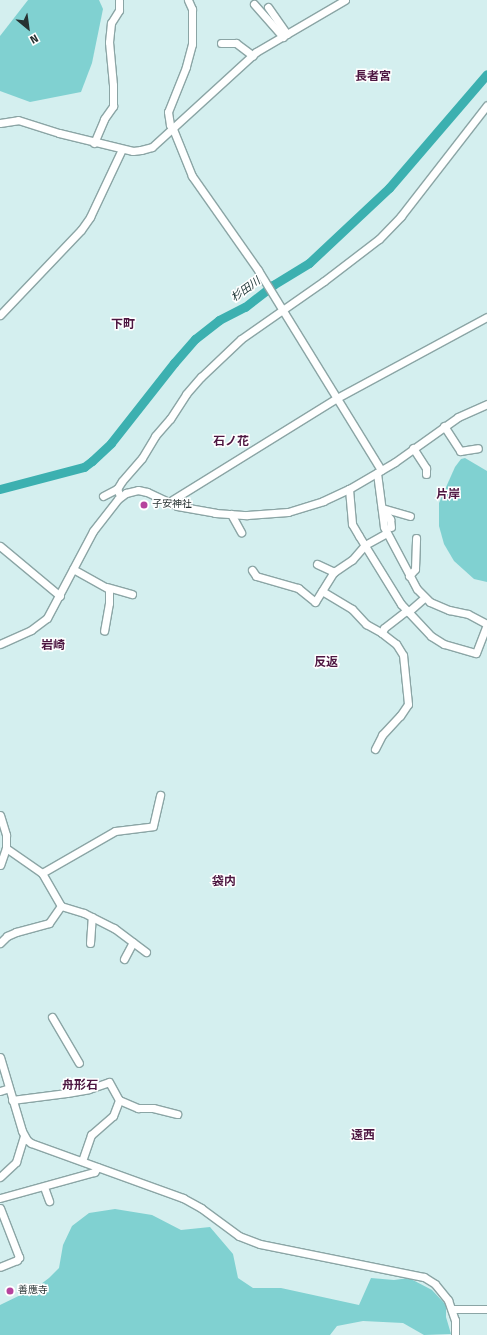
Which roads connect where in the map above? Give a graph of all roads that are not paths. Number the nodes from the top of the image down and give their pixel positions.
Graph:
1 (119, 0) edge
2 (188, 0) edge
3 (345, 0) edge
4 (254, 4) dead end
5 (268, 7) dead end
6 (285, 36) junction
7 (221, 43) dead end
8 (253, 56) junction
9 (487, 105) edge
10 (0, 123) edge
11 (173, 129) junction
12 (94, 143) junction
13 (122, 149) junction
14 (281, 308) junction
15 (0, 315) edge
16 (487, 317) edge
17 (337, 398) junction
18 (487, 404) edge
19 (444, 426) junction
20 (413, 448) junction
21 (478, 448) dead end
22 (379, 472) junction
23 (426, 474) dead end
24 (349, 489) junction
25 (119, 492) junction
26 (103, 496) dead end
27 (169, 502) junction
28 (382, 508) junction
29 (231, 514) junction
30 (410, 516) dead end
31 (389, 530) junction
32 (241, 532) dead end
33 (416, 538) dead end
34 (0, 546) edge
35 (365, 546) junction
36 (317, 564) dead end
37 (73, 569) junction
38 (252, 570) dead end
39 (334, 572) junction
40 (409, 576) junction
41 (107, 587) junction
42 (322, 591) junction
43 (132, 594) dead end
44 (60, 596) junction
45 (424, 598) junction
46 (407, 611) junction
47 (487, 625) edge
48 (104, 631) dead end
49 (382, 633) junction
50 (0, 644) edge
51 (375, 749) dead end
52 (160, 795) dead end
53 (0, 815) edge
54 (6, 848) junction
55 (0, 865) edge
56 (42, 873) junction
57 (61, 906) junction
58 (92, 917) junction
59 (133, 942) junction
60 (0, 943) edge
61 (90, 943) dead end
62 (146, 952) dead end
63 (124, 959) dead end
64 (52, 1017) dead end
65 (0, 1057) edge
66 (79, 1063) dead end
67 (8, 1088) junction
68 (0, 1092) edge
69 (12, 1100) junction
70 (119, 1100) junction
71 (177, 1114) dead end
72 (24, 1136) junction
73 (82, 1161) junction
74 (98, 1167) junction
75 (0, 1177) edge
76 (44, 1186) junction
77 (0, 1198) edge
78 (49, 1201) dead end
79 (0, 1208) edge
80 (0, 1267) edge
81 (452, 1309) junction
82 (487, 1309) edge
83 (455, 1335) edge

1 - 12 street
2 - 11 street
3 - 6 street
4 - 6 street
5 - 6 street
6 - 8 street
7 - 8 street
8 - 11 street
9 - 14 street
10 - 12 street
11 - 13 street
11 - 14 street
12 - 13 street
13 - 15 street
14 - 17 street
14 - 25 street
16 - 17 street
17 - 22 street
17 - 27 street
18 - 19 street
19 - 20 street
19 - 21 street
20 - 22 street
20 - 23 street
22 - 24 street
22 - 28 street
24 - 29 street
24 - 35 street
25 - 26 street
25 - 27 street
25 - 37 street
27 - 29 street
28 - 30 street
28 - 31 street
29 - 32 street
31 - 35 street
31 - 40 street
33 - 40 street
34 - 44 street
35 - 39 street
35 - 46 street
36 - 39 street
37 - 41 street
37 - 44 street
38 - 42 street
39 - 42 street
40 - 45 street
41 - 43 street
41 - 48 street
42 - 49 street
44 - 50 street
45 - 46 street
45 - 47 street
46 - 47 street
46 - 49 street
49 - 51 street
52 - 56 street
53 - 54 street
54 - 55 street
54 - 56 street
56 - 57 street
57 - 58 street
57 - 60 street
58 - 59 street
58 - 61 street
59 - 62 street
59 - 63 street
64 - 66 street
65 - 67 street
67 - 68 street
67 - 69 street
69 - 70 street
69 - 72 street
70 - 71 street
70 - 73 street
72 - 73 street
72 - 75 street
73 - 74 street
74 - 76 street
74 - 81 street
76 - 77 street
76 - 78 street
79 - 80 street
81 - 82 street
81 - 83 street

